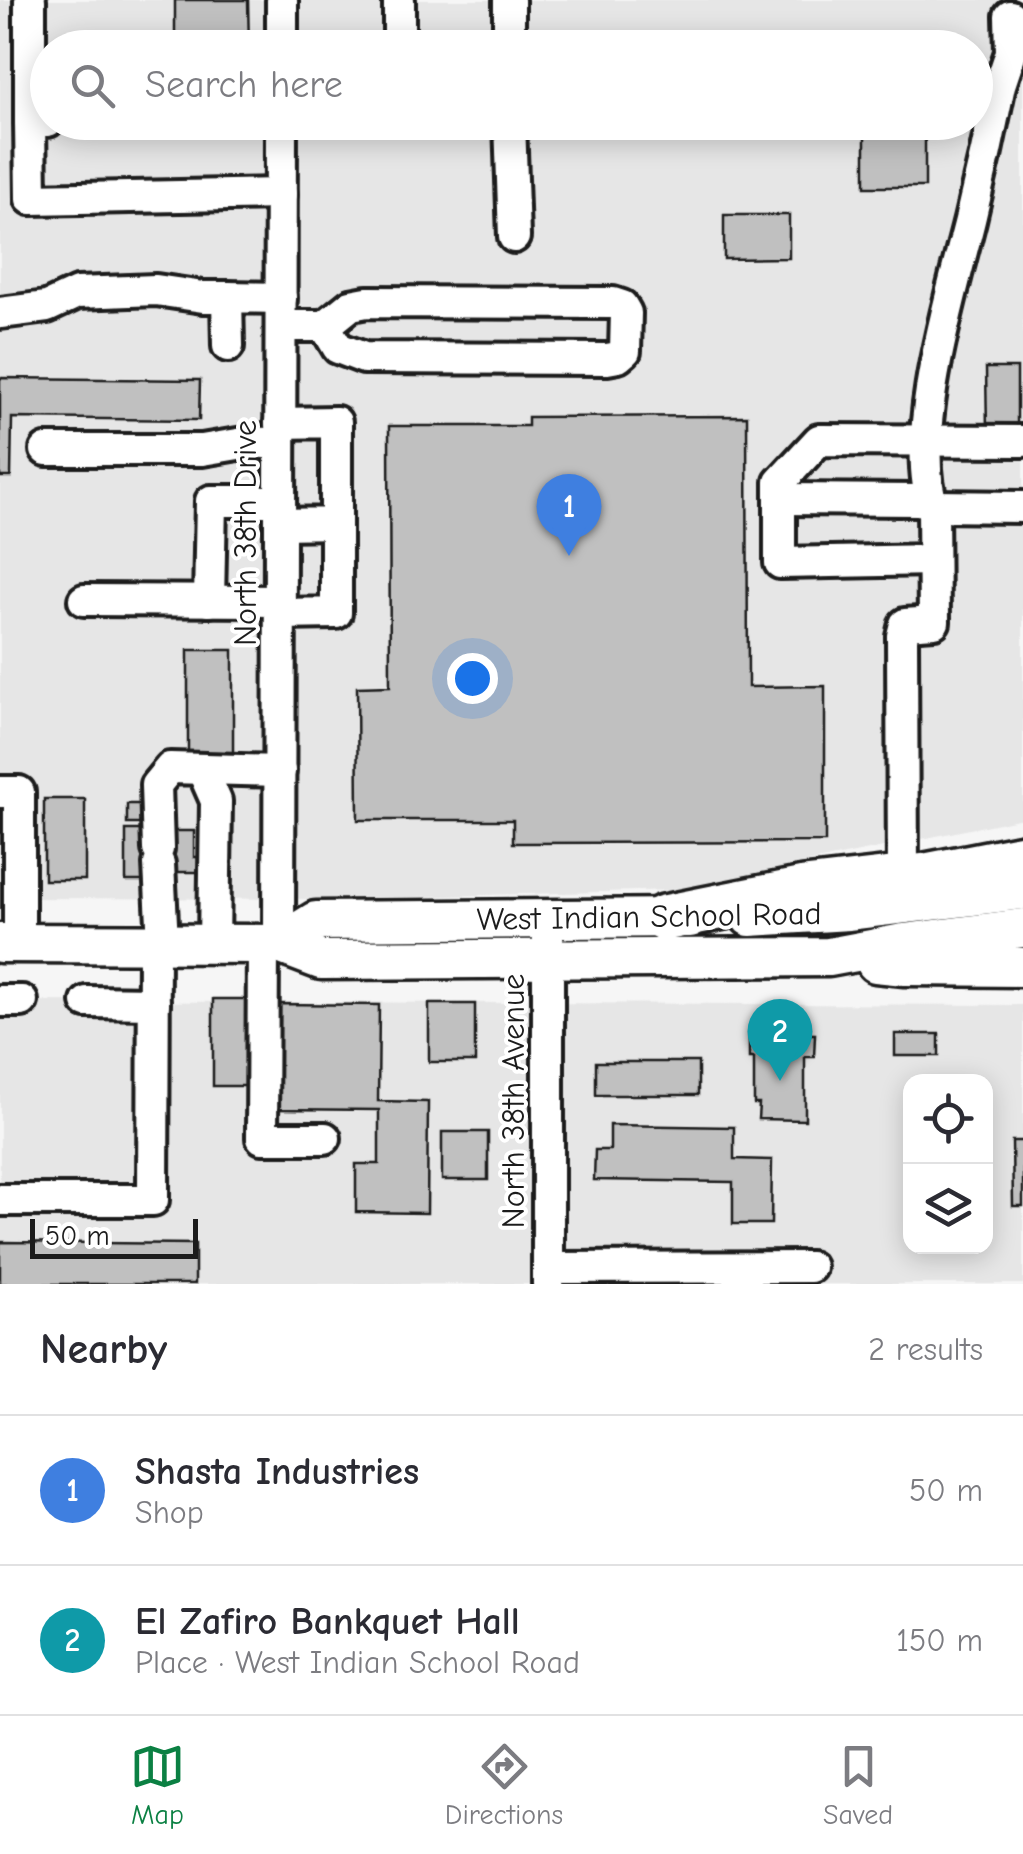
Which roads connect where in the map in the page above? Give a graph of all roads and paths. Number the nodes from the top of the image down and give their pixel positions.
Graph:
1 (30, 0) edge
2 (282, 0) edge
3 (399, 0) edge
4 (509, 0) edge
5 (1009, 15) edge
6 (32, 30) edge
7 (282, 30) edge
8 (399, 30) edge
9 (510, 30) edge
10 (993, 115) edge
11 (36, 140) edge
12 (281, 140) edge
13 (511, 140) edge
14 (987, 140) edge
15 (282, 194) junction
16 (514, 236) dead end
17 (227, 297) junction
18 (281, 312) junction
19 (0, 313) edge
20 (325, 326) junction
21 (228, 346) dead end
22 (280, 433) junction
23 (927, 441) junction
24 (1023, 441) edge
25 (46, 450) dead end
26 (780, 491) junction
27 (933, 506) junction
28 (1023, 507) edge
29 (280, 512) junction
30 (336, 523) junction
31 (933, 560) junction
32 (84, 600) dead end
33 (209, 601) junction
34 (280, 608) junction
35 (202, 769) junction
36 (280, 770) junction
37 (0, 792) edge
38 (1023, 857) edge
39 (160, 866) junction
40 (903, 879) junction
41 (217, 885) junction
42 (1023, 890) edge
43 (664, 918) junction
44 (548, 919) junction
45 (1023, 928) edge
46 (9, 943) edge
47 (159, 943) junction
48 (214, 944) junction
49 (271, 944) junction
50 (830, 957) junction
51 (548, 960) junction
52 (1023, 967) edge
53 (87, 1002) dead end
54 (154, 1003) junction
55 (325, 1138) dead end
56 (0, 1200) edge
57 (810, 1268) dead end
58 (548, 1276) edge

1 - 6 street
2 - 7 street
3 - 8 street
4 - 9 street
5 - 10 street
11 - 15 street
12 - 15 street, North 38th Drive
13 - 16 street
14 - 23 street
15 - 18 street, North 38th Drive
17 - 18 street
17 - 19 street
17 - 21 street
18 - 20 street
18 - 22 street, North 38th Drive
20 - 20 street
22 - 25 street
22 - 29 street, North 38th Drive
22 - 30 street
23 - 24 street
23 - 26 street
23 - 27 street
26 - 27 street
26 - 31 street
27 - 28 street
27 - 31 street
29 - 30 street
29 - 33 street
29 - 34 street, North 38th Drive
30 - 34 street
31 - 40 street
32 - 33 street
33 - 34 street
34 - 36 street, North 38th Drive
35 - 36 street
35 - 39 street
35 - 41 street
36 - 49 street, North 38th Drive
37 - 46 street
38 - 40 highway
39 - 41 street
39 - 47 street
40 - 43 highway
41 - 48 street
42 - 43 main road, West Indian School Road
43 - 44 main road, West Indian School Road
44 - 49 main road, West Indian School Road
44 - 51 street, North 38th Avenue
45 - 50 main road, West Indian School Road
46 - 47 main road, West Indian School Road
47 - 48 main road, West Indian School Road
47 - 54 street
48 - 49 main road, West Indian School Road
49 - 51 main road, West Indian School Road
49 - 55 street, North 38th Drive
50 - 51 main road, West Indian School Road
50 - 52 main road
51 - 58 street, North 38th Avenue
53 - 54 street
54 - 56 street
57 - 58 street

